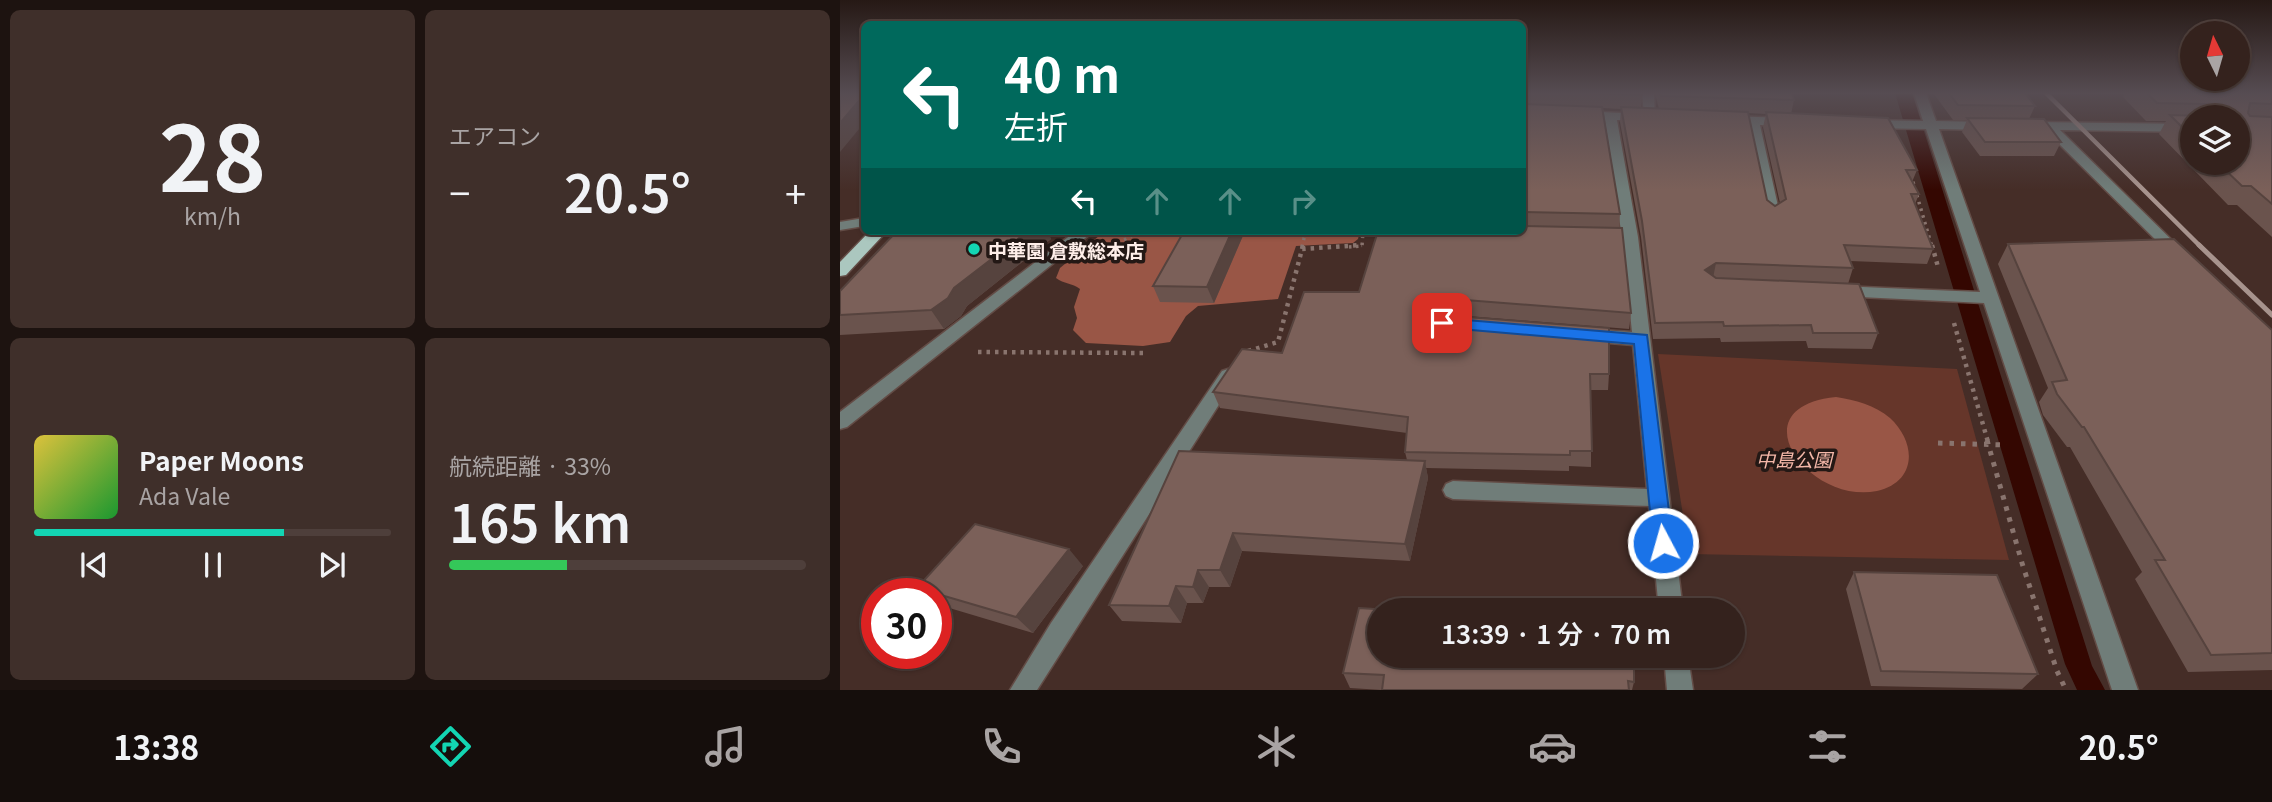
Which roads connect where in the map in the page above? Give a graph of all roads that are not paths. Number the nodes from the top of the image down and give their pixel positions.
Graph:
1 (1611, 125) edge
2 (1754, 125) edge
3 (1925, 125) edge
4 (1941, 125) edge
5 (2048, 126) junction
6 (2180, 128) edge
7 (1773, 215) edge
8 (861, 222) edge
9 (840, 226) edge
10 (875, 235) edge
11 (1081, 235) edge
12 (840, 271) edge
13 (2196, 272) edge
14 (1821, 290) edge
15 (1982, 297) junction
16 (1562, 333) edge
17 (1641, 339) junction
18 (1244, 353) edge
19 (840, 422) edge
20 (1453, 490) dead end
21 (1658, 498) junction
22 (1670, 598) edge
23 (1677, 668) edge
24 (1023, 690) edge
25 (1680, 690) edge
26 (2125, 690) edge

1 - 17 street
2 - 7 street
3 - 15 street
4 - 5 street
5 - 6 street
5 - 13 street
8 - 9 street
10 - 12 main road
11 - 19 street
14 - 15 street
15 - 26 street
16 - 17 street
17 - 21 street
18 - 24 street
20 - 21 street
21 - 22 street
23 - 25 street

